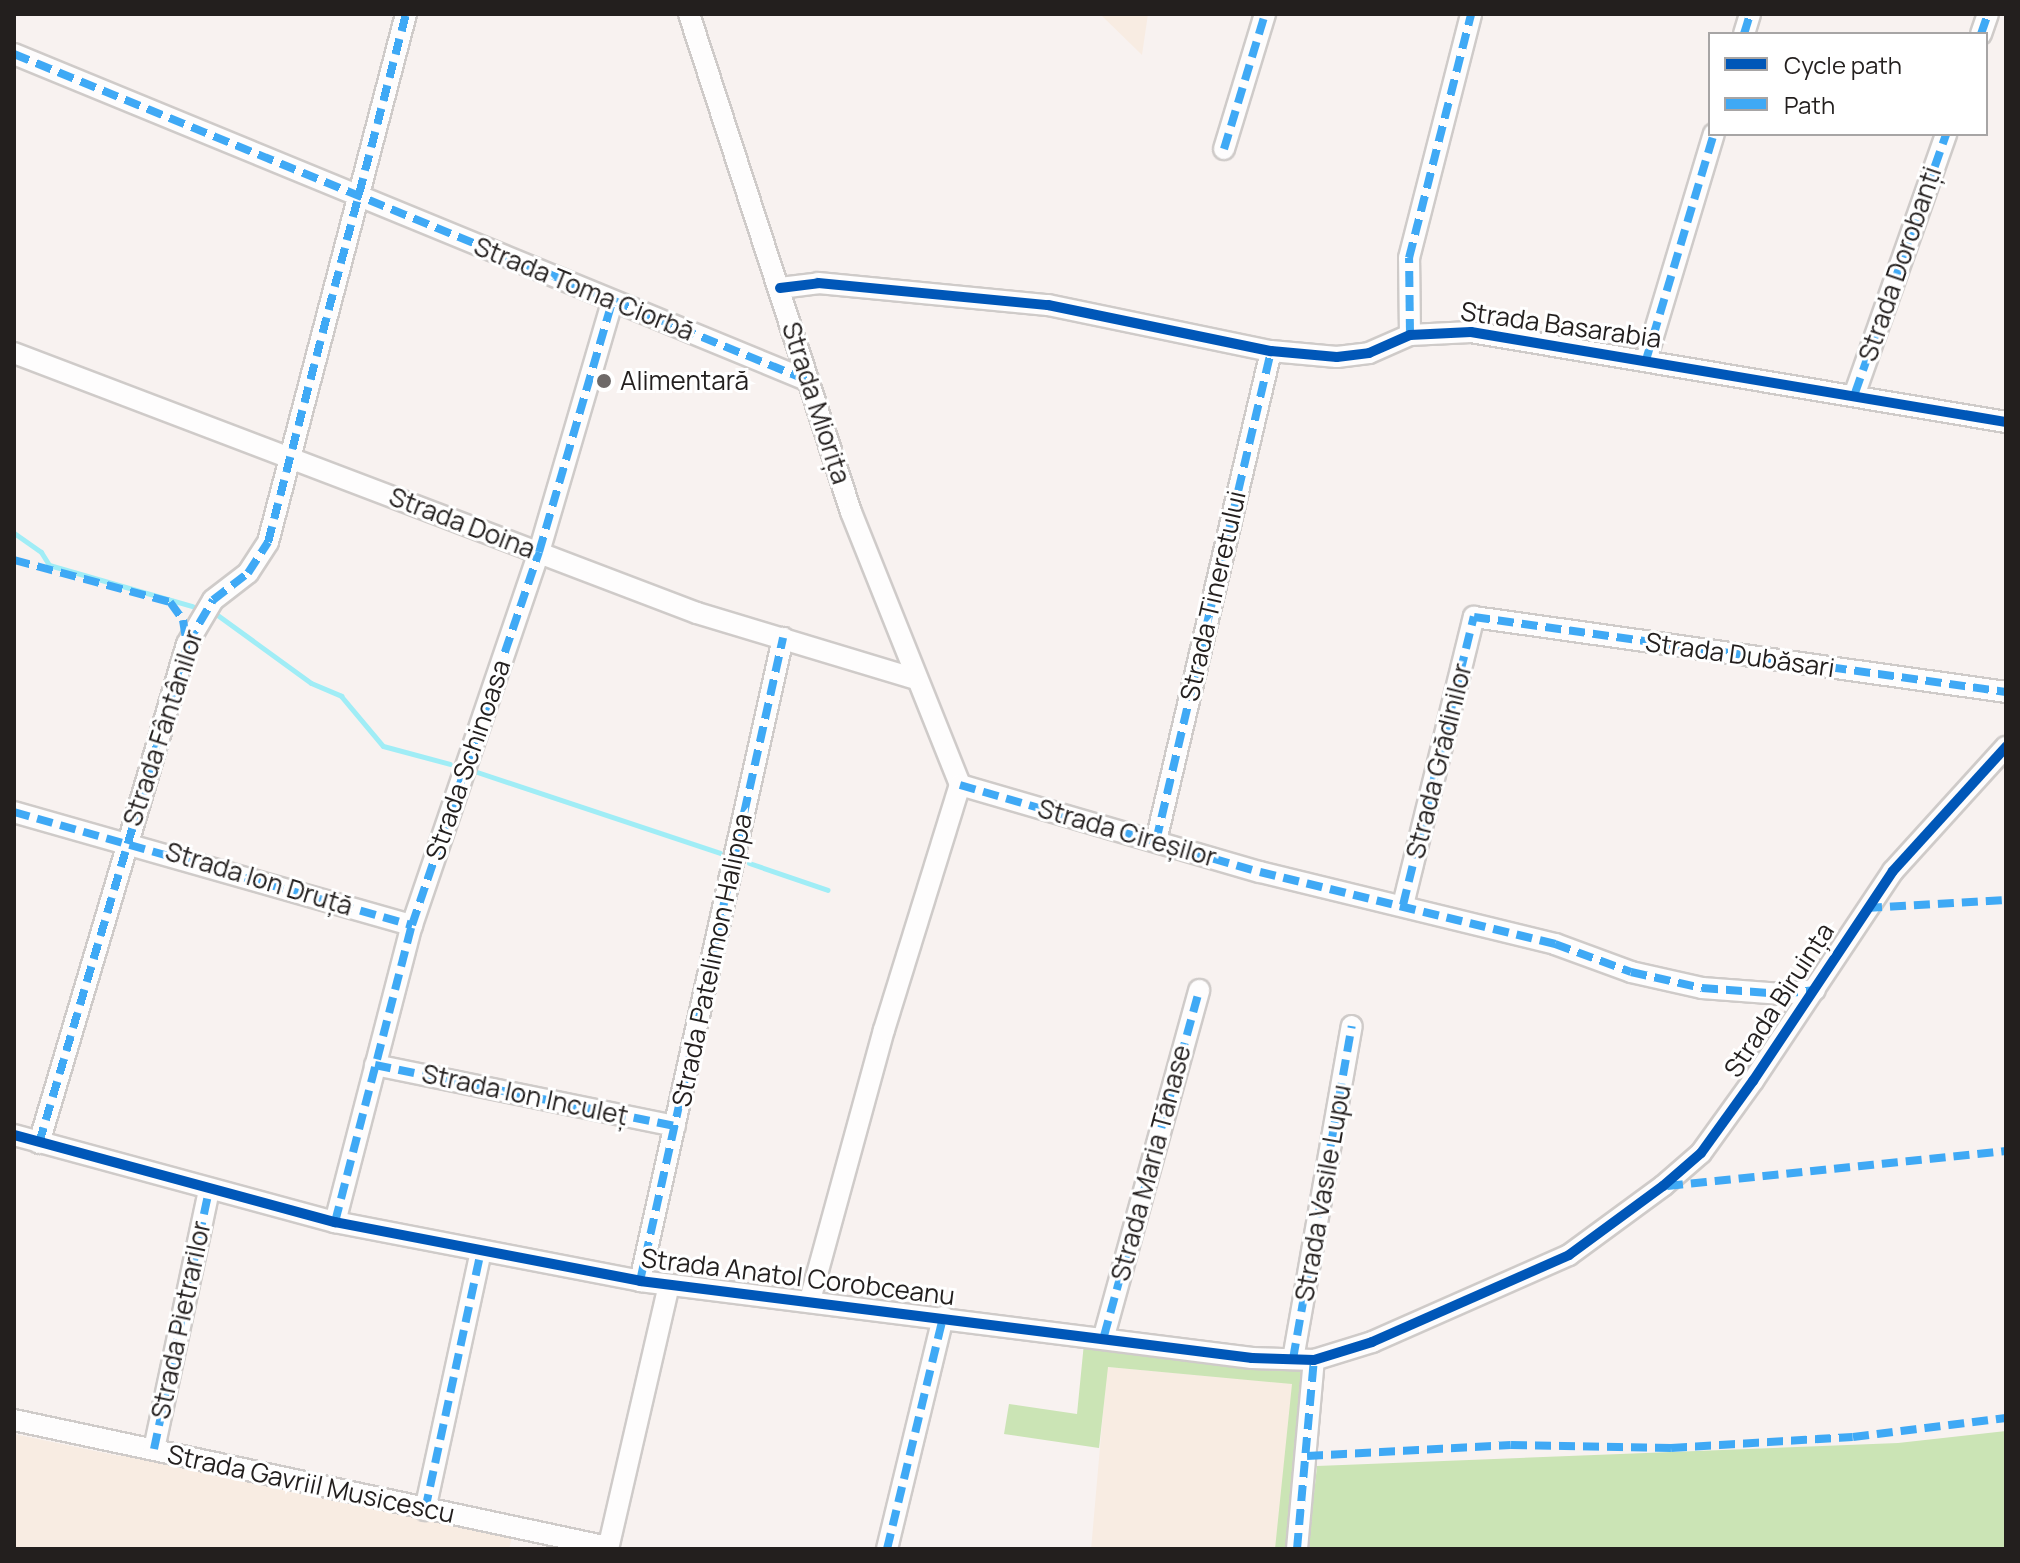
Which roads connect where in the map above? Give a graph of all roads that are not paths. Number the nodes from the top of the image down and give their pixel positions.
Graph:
1 (406, 14) edge
2 (689, 14) edge
3 (1265, 14) edge
4 (1471, 14) edge
5 (14, 54) edge
6 (1713, 136) edge
7 (1945, 136) edge
8 (1224, 149) dead end
9 (359, 196) junction
10 (780, 288) junction
11 (612, 302) junction
12 (1410, 335) junction
13 (1271, 351) junction
14 (14, 353) edge
15 (1646, 360) junction
16 (809, 381) junction
17 (1855, 393) junction
18 (2006, 422) edge
19 (291, 459) junction
20 (539, 552) junction
21 (1474, 617) joint
22 (783, 638) junction
23 (915, 679) junction
24 (2006, 692) edge
25 (2006, 747) edge
26 (960, 785) junction
27 (14, 812) edge
28 (126, 840) junction
29 (1156, 841) junction
30 (1403, 905) junction
31 (412, 925) junction
32 (1199, 990) dead end
33 (1815, 990) junction
34 (1352, 1026) dead end
35 (375, 1065) junction
36 (675, 1126) junction
37 (14, 1135) edge
38 (39, 1143) junction
39 (209, 1191) junction
40 (335, 1222) junction
41 (481, 1252) junction
42 (1569, 1255) joint
43 (640, 1281) junction
44 (669, 1285) junction
45 (810, 1300) junction
46 (943, 1317) junction
47 (1104, 1336) junction
48 (1293, 1359) junction
49 (1314, 1360) junction
50 (14, 1420) edge
51 (154, 1449) junction
52 (425, 1510) junction
53 (608, 1548) edge
54 (887, 1549) edge
55 (1297, 1549) edge

1 - 9 street
2 - 10 street, Strada Miorița
3 - 8 street
4 - 12 street
5 - 9 street, Strada Toma Ciorbă
6 - 15 street
7 - 17 street, Strada Dorobanți
9 - 11 street, Strada Toma Ciorbă
9 - 19 street, Strada Fântânilor
10 - 13 street, Strada Basarabia
10 - 16 street, Strada Miorița
11 - 16 street, Strada Toma Ciorbă
11 - 20 street, Strada Schinoasa
12 - 13 street, Strada Basarabia
12 - 15 street, Strada Basarabia
13 - 29 street, Strada Tineretului
14 - 19 street, Strada Doina
15 - 17 street, Strada Basarabia
16 - 23 street, Strada Miorița
17 - 18 street, Strada Basarabia
19 - 20 street, Strada Doina
19 - 28 street, Strada Fântânilor
20 - 22 street, Strada Doina
20 - 31 street, Strada Schinoasa
21 - 24 street, Strada Dubăsari
21 - 30 street, Strada Grădinilor
22 - 23 street, Strada Doina
22 - 36 street, Strada Patelimon Halippa
23 - 26 street, Strada Miorița
25 - 33 street, Strada Biruința
26 - 29 street, Strada Cireșilor
26 - 45 street
27 - 28 street, Strada Ion Druță
28 - 31 street, Strada Ion Druță
28 - 38 street, Strada Fântânilor
29 - 30 street, Strada Cireșilor
30 - 33 street, Strada Cireșilor
31 - 35 street, Strada Schinoasa
32 - 47 street, Strada Maria Tănase
33 - 42 street, Strada Biruința
34 - 48 street, Strada Vasile Lupu
35 - 36 street, Strada Ion Inculeț
35 - 40 street, Strada Schinoasa
36 - 43 street, Strada Patelimon Halippa
37 - 38 street, Strada Anatol Corobceanu
38 - 39 street, Strada Anatol Corobceanu
39 - 40 street, Strada Anatol Corobceanu
39 - 51 street, Strada Pietrarilor
40 - 41 street, Strada Anatol Corobceanu
41 - 43 street, Strada Anatol Corobceanu
41 - 52 street
42 - 49 street, Strada Anatol Corobceanu
43 - 44 street, Strada Anatol Corobceanu
44 - 45 street, Strada Anatol Corobceanu
44 - 53 street
45 - 46 street, Strada Anatol Corobceanu
46 - 47 street, Strada Anatol Corobceanu
46 - 54 street
47 - 48 street, Strada Anatol Corobceanu
48 - 49 street, Strada Anatol Corobceanu
49 - 55 street
50 - 51 street, Strada Gavriil Musicescu
51 - 52 street, Strada Gavriil Musicescu
52 - 53 street, Strada Gavriil Musicescu

